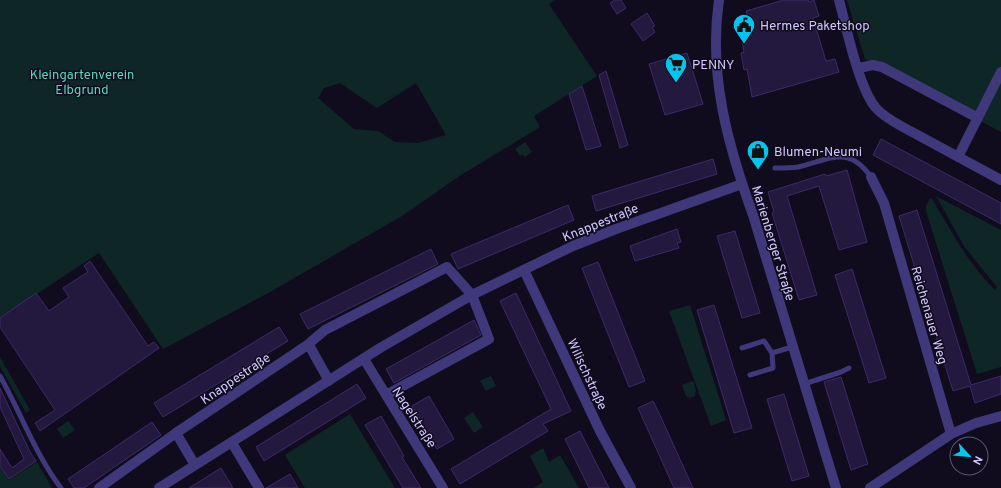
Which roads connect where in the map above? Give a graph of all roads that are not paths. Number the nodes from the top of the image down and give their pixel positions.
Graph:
1 (718, 0) edge
2 (839, 0) edge
3 (859, 68) junction
4 (1001, 72) edge
5 (998, 85) edge
6 (978, 118) junction
7 (958, 157) junction
8 (776, 168) dead end
9 (871, 177) joint
10 (1001, 180) edge
11 (742, 184) junction
12 (524, 270) junction
13 (472, 295) junction
14 (308, 345) junction
15 (792, 347) junction
16 (742, 348) dead end
17 (772, 354) junction
18 (364, 359) junction
19 (849, 368) dead end
20 (750, 375) dead end
21 (0, 376) edge
22 (329, 381) junction
23 (804, 384) junction
24 (386, 395) junction
25 (1001, 416) edge
26 (176, 433) junction
27 (951, 434) junction
28 (232, 443) junction
29 (195, 465) junction
30 (60, 488) edge
31 (99, 488) edge
32 (159, 488) edge
33 (259, 488) edge
34 (444, 488) edge
35 (631, 488) edge
36 (836, 488) edge
37 (870, 488) edge

1 - 11 street, Marienberger Straße
2 - 3 street
3 - 6 street
3 - 7 street
4 - 5 street
5 - 6 street
6 - 7 street
7 - 10 street
8 - 9 lane, Reichenauer Weg
9 - 27 street, Reichenauer Weg
11 - 12 street, Knappestraße
11 - 15 street, Marienberger Straße
12 - 13 street, Knappestraße
12 - 35 street, Wilischstraße
13 - 14 street, Knappestraße
13 - 18 street, Knappestraße
13 - 24 street, Knappestraße
14 - 22 street
14 - 26 street, Knappestraße
15 - 17 lane
15 - 23 street, Marienberger Straße
16 - 17 lane
17 - 20 lane
18 - 22 street, Knappestraße
18 - 24 street, Nagelstraße
19 - 23 lane
21 - 30 lane
22 - 28 street, Knappestraße
23 - 36 street, Marienberger Straße
24 - 34 street, Nagelstraße
25 - 27 street
26 - 29 street
26 - 31 street, Knappestraße
27 - 37 street
28 - 29 street, Knappestraße
28 - 33 street
29 - 32 street, Knappestraße

